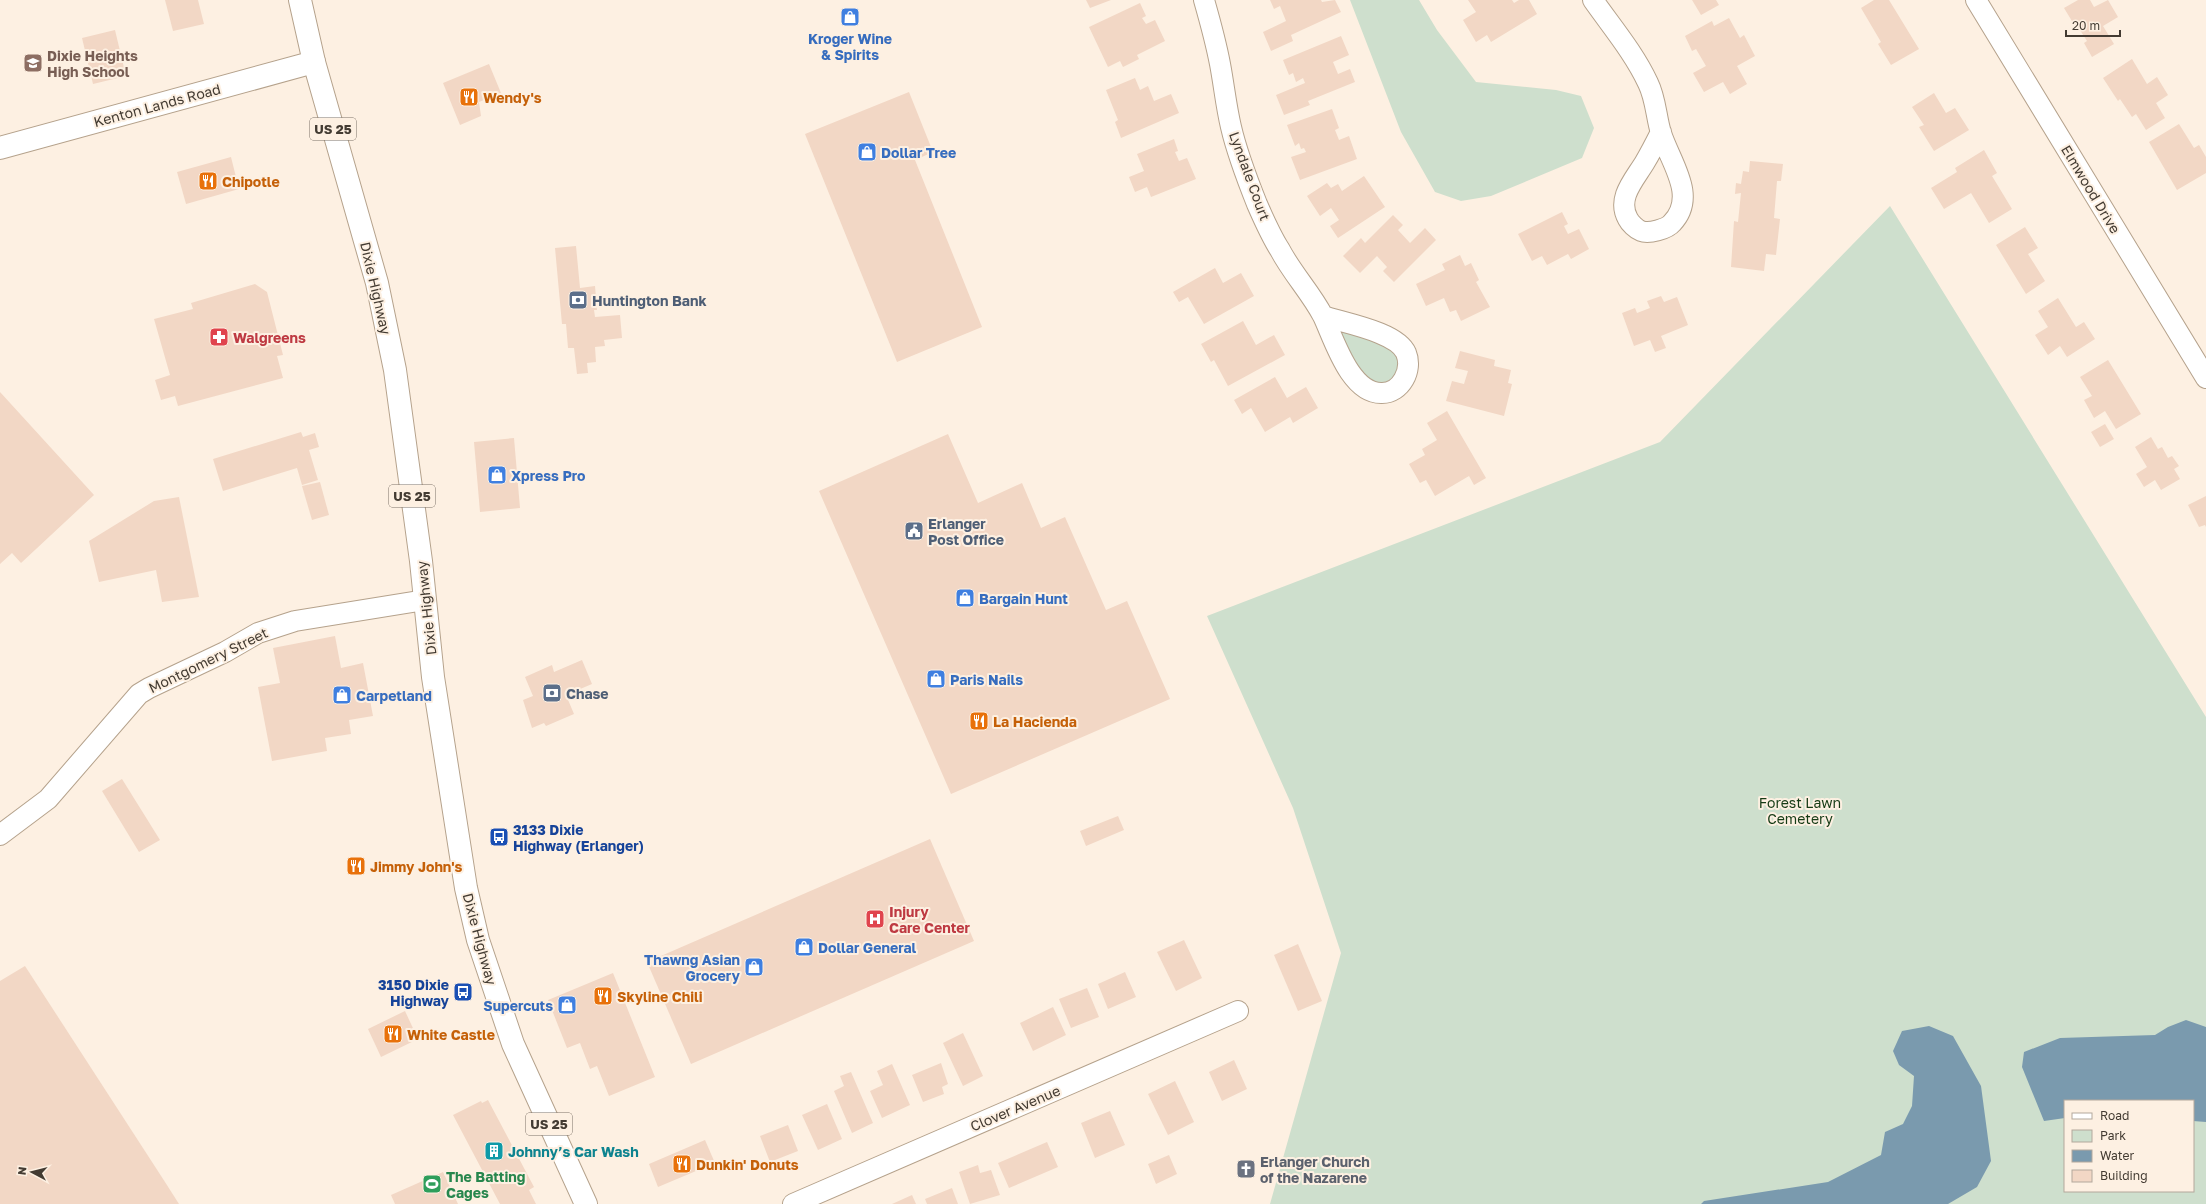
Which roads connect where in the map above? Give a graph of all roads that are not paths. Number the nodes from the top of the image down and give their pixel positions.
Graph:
1 (300, 0) edge
2 (1204, 0) edge
3 (1593, 0) edge
4 (1976, 0) edge
5 (314, 62) junction
6 (1661, 132) dead end
7 (0, 148) edge
8 (1323, 316) dead end
9 (2206, 378) edge
10 (425, 600) junction
11 (0, 835) edge
12 (1238, 1011) dead end
13 (586, 1204) edge
14 (793, 1204) edge

1 - 5 main road, Dixie Highway / US 25
2 - 8 street, Lyndale Court
3 - 6 street
4 - 9 street, Elmwood Drive
5 - 7 main road, Kenton Lands Road
5 - 10 main road, Dixie Highway / US 25
10 - 11 street, Montgomery Street
10 - 13 main road, Dixie Highway / US 25
12 - 14 street, Clover Avenue

